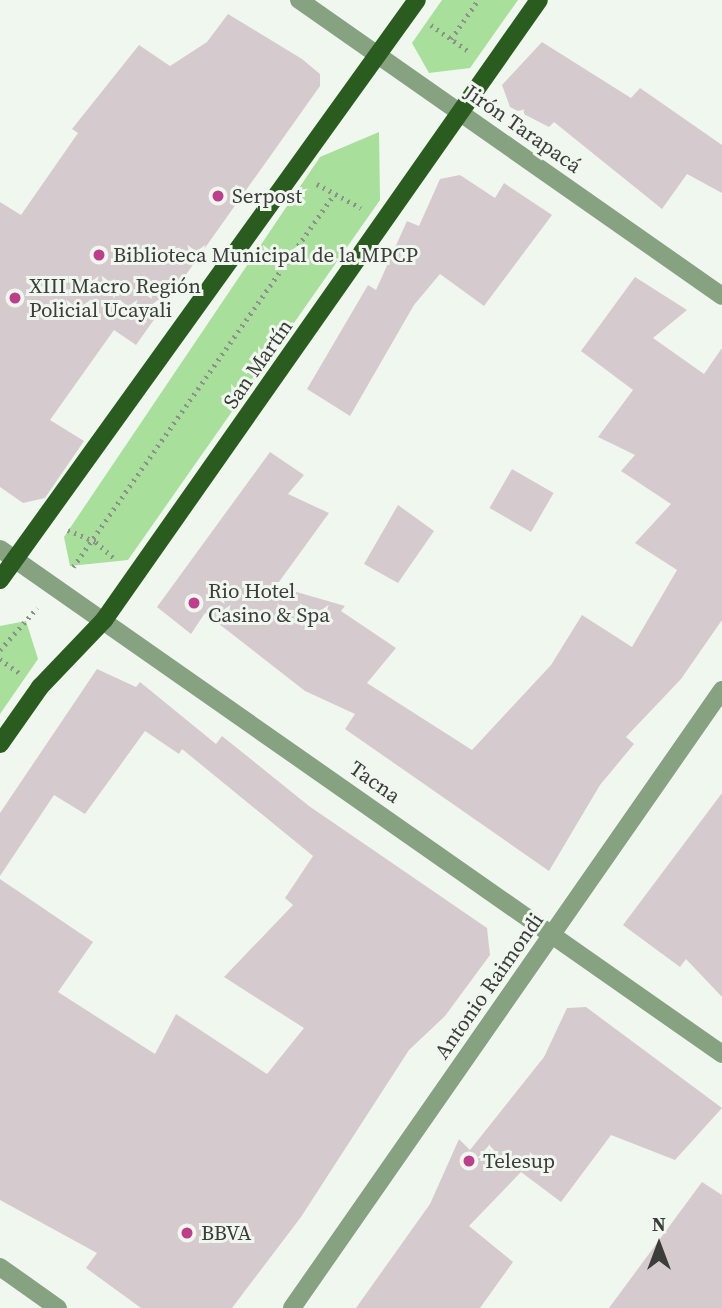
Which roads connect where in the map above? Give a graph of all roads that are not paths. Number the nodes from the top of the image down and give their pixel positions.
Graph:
1 (299, 0) edge
2 (538, 0) edge
3 (414, 5) edge
4 (377, 55) junction
5 (459, 113) junction
6 (722, 296) edge
7 (0, 549) edge
8 (16, 560) junction
9 (0, 579) edge
10 (104, 620) junction
11 (722, 690) edge
12 (0, 744) edge
13 (553, 935) junction
14 (722, 1054) edge
15 (0, 1268) edge
16 (58, 1308) edge
17 (292, 1308) edge

1 - 4 street, Jirón Tarapacá
2 - 5 main road, San Martín
3 - 4 main road
4 - 5 street, Jirón Tarapacá
4 - 8 main road
5 - 6 street, Jirón Tarapacá
5 - 10 main road, San Martín
7 - 8 street, Tacna
8 - 9 main road
8 - 10 street, Tacna
10 - 12 main road, San Martín
10 - 13 street, Tacna
11 - 13 street, Antonio Raimondi
13 - 14 street, Tacna
13 - 17 street, Antonio Raimondi
15 - 16 street

